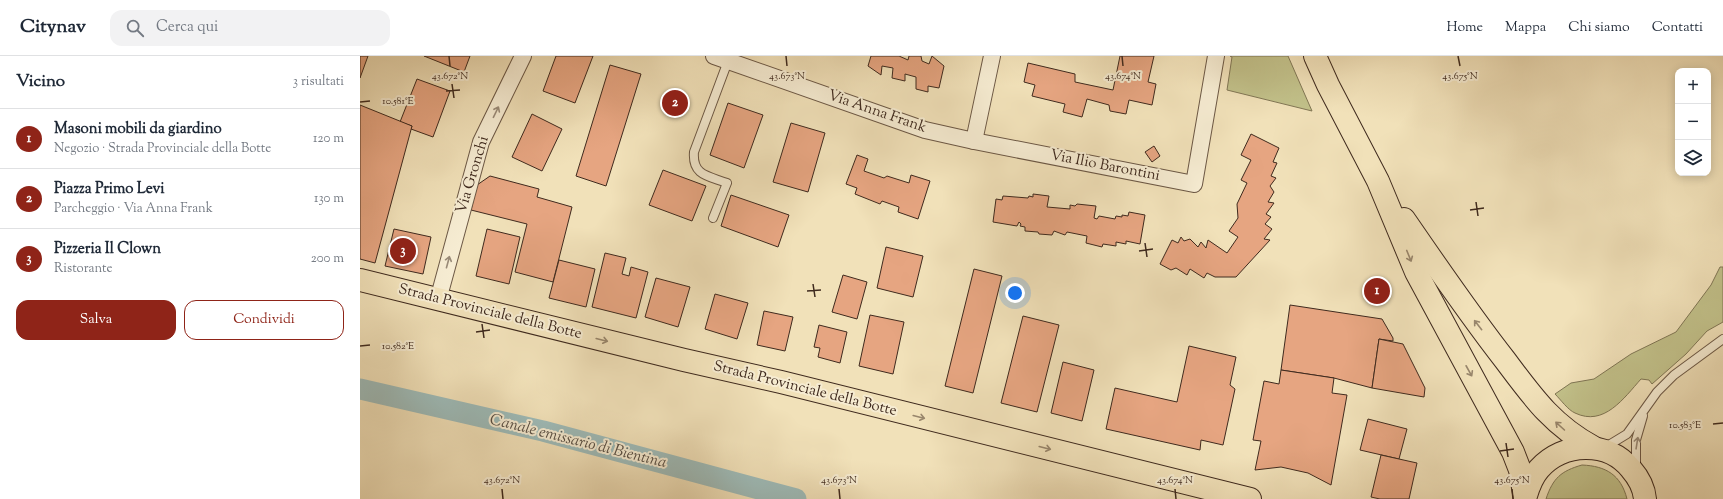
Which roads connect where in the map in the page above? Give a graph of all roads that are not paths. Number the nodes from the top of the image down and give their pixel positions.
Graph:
1 (523, 56) edge
2 (992, 56) edge
3 (1216, 56) edge
4 (1315, 56) edge
5 (721, 58) edge
6 (974, 141) junction
7 (1378, 181) junction
8 (712, 218) dead end
9 (360, 280) edge
10 (438, 300) junction
11 (1723, 339) edge
12 (1645, 411) junction
13 (1598, 448) junction
14 (1636, 475) junction
15 (1250, 499) edge
16 (1525, 499) edge
17 (1645, 499) edge

10 -> 1 street, Via Gronchi
2 - 6 street
3 - 6 street, Via Ilio Barontini
4 - 7 main road
5 - 6 street, Via Anna Frank
5 - 8 lane
13 -> 7 main road
7 -> 16 main road
9 - 10 main road, Strada Provinciale della Botte
10 -> 15 main road, Strada Provinciale della Botte
11 - 12 lane
12 - 13 lane
14 -> 12 lane
13 - 14 main road
13 - 16 main road
14 - 17 main road

